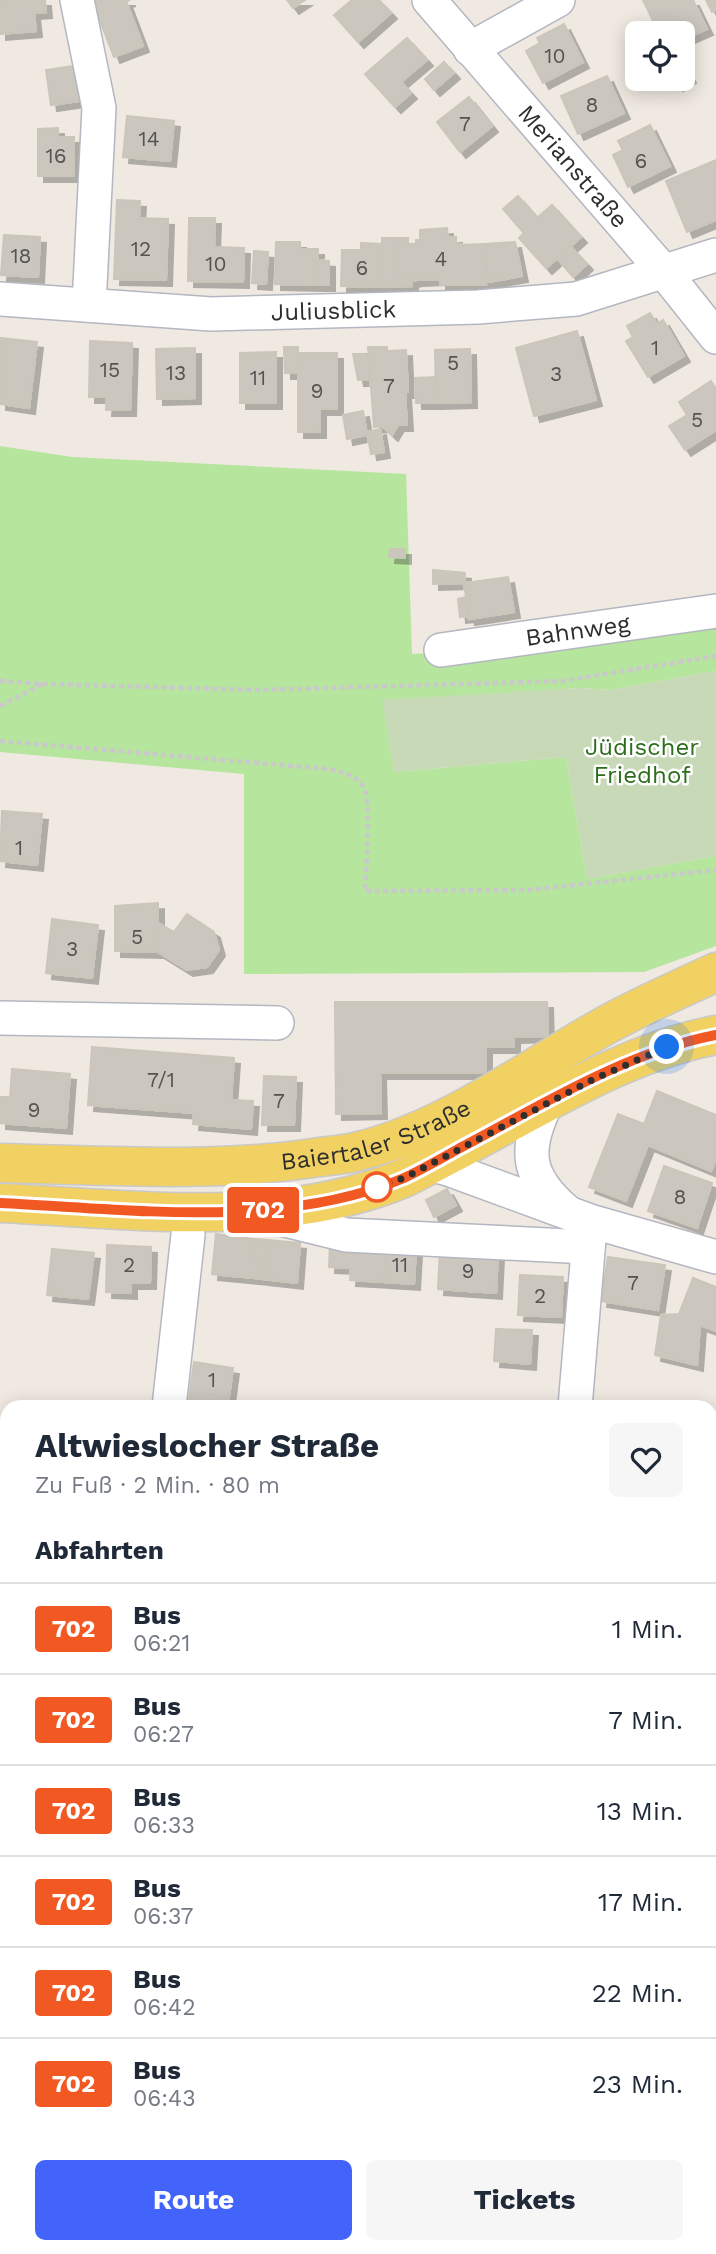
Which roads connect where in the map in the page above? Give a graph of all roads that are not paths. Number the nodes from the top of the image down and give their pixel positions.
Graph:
1 (77, 0) edge
2 (429, 0) edge
3 (558, 0) edge
4 (470, 49) junction
5 (716, 255) edge
6 (665, 273) junction
7 (0, 299) edge
8 (89, 305) junction
9 (716, 337) edge
10 (716, 611) edge
11 (441, 650) dead end
12 (716, 972) edge
13 (0, 1018) edge
14 (277, 1023) dead end
15 (716, 1035) edge
16 (547, 1102) junction
17 (0, 1150) edge
18 (0, 1163) edge
19 (55, 1164) junction
20 (430, 1164) junction
21 (0, 1203) edge
22 (253, 1212) junction
23 (581, 1226) junction
24 (188, 1235) dead end
25 (716, 1257) edge
26 (170, 1400) edge
27 (575, 1400) edge

1 - 8 street
2 - 4 street, Merianstraße
3 - 4 street
4 - 6 street, Merianstraße
5 - 6 street, Juliusblick
6 - 8 street, Juliusblick
6 - 9 street, Merianstraße
7 - 8 street, Juliusblick
10 - 11 street, Bahnweg
12 - 19 main road, Baiertaler Straße
13 - 14 street
15 - 16 main road, Baiertaler Straße
16 - 20 main road, Baiertaler Straße
16 - 23 street
17 - 19 main road
18 - 19 main road, Baiertaler Straße
20 - 22 main road, Baiertaler Straße
20 - 23 street
21 - 22 main road, Baiertaler Straße
22 - 23 street
23 - 25 street
23 - 27 street
24 - 26 street

